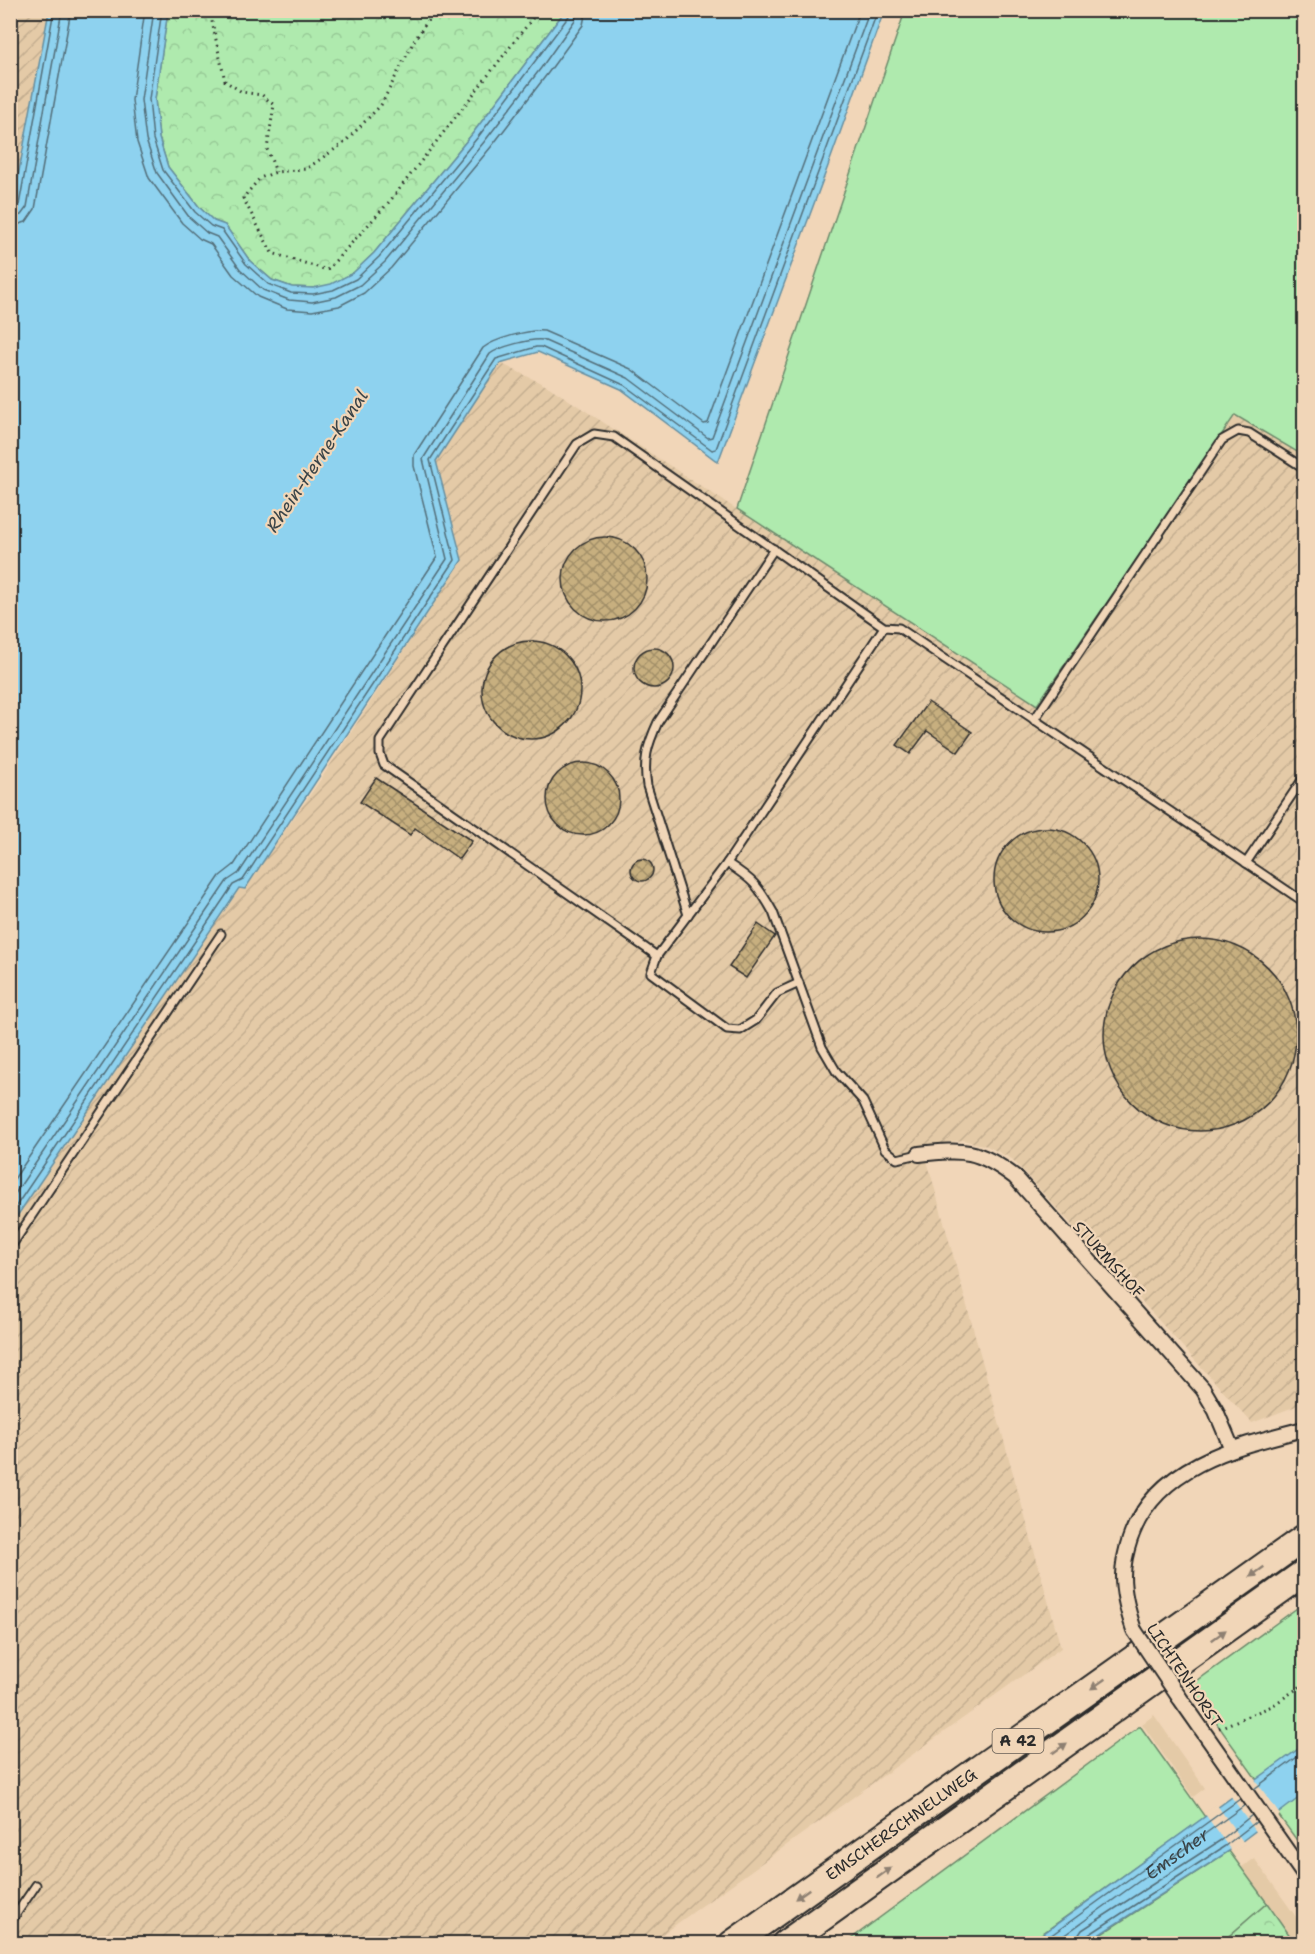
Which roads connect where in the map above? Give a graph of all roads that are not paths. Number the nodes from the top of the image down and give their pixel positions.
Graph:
1 (1305, 468) edge
2 (774, 549) junction
3 (884, 627) junction
4 (1034, 720) junction
5 (1305, 777) edge
6 (727, 863) junction
7 (1246, 863) junction
8 (1305, 902) edge
9 (688, 915) junction
10 (221, 934) dead end
11 (657, 956) junction
12 (799, 983) junction
13 (919, 1154) joint
14 (10, 1248) edge
15 (1305, 1429) edge
16 (1232, 1449) junction
17 (1305, 1538) edge
18 (1305, 1573) edge
19 (1305, 1875) edge
20 (36, 1885) dead end
21 (10, 1923) edge
22 (732, 1944) edge
23 (785, 1944) edge

1 - 4 lane
2 - 3 lane
2 - 9 lane
2 - 11 lane
3 - 4 lane
3 - 6 lane
4 - 7 lane
5 - 7 lane
6 - 9 lane
6 - 12 lane
7 - 8 lane
9 - 11 lane
10 - 14 lane
11 - 12 lane
12 - 13 lane
13 - 16 street, STURMSHOF
15 - 16 street, LICHTENHORST
16 - 19 street, LICHTENHORST, bridge
17 -> 22 highway, EMSCHERSCHNELLWEG / A 42
23 -> 18 highway, EMSCHERSCHNELLWEG / A 42
20 - 21 lane

